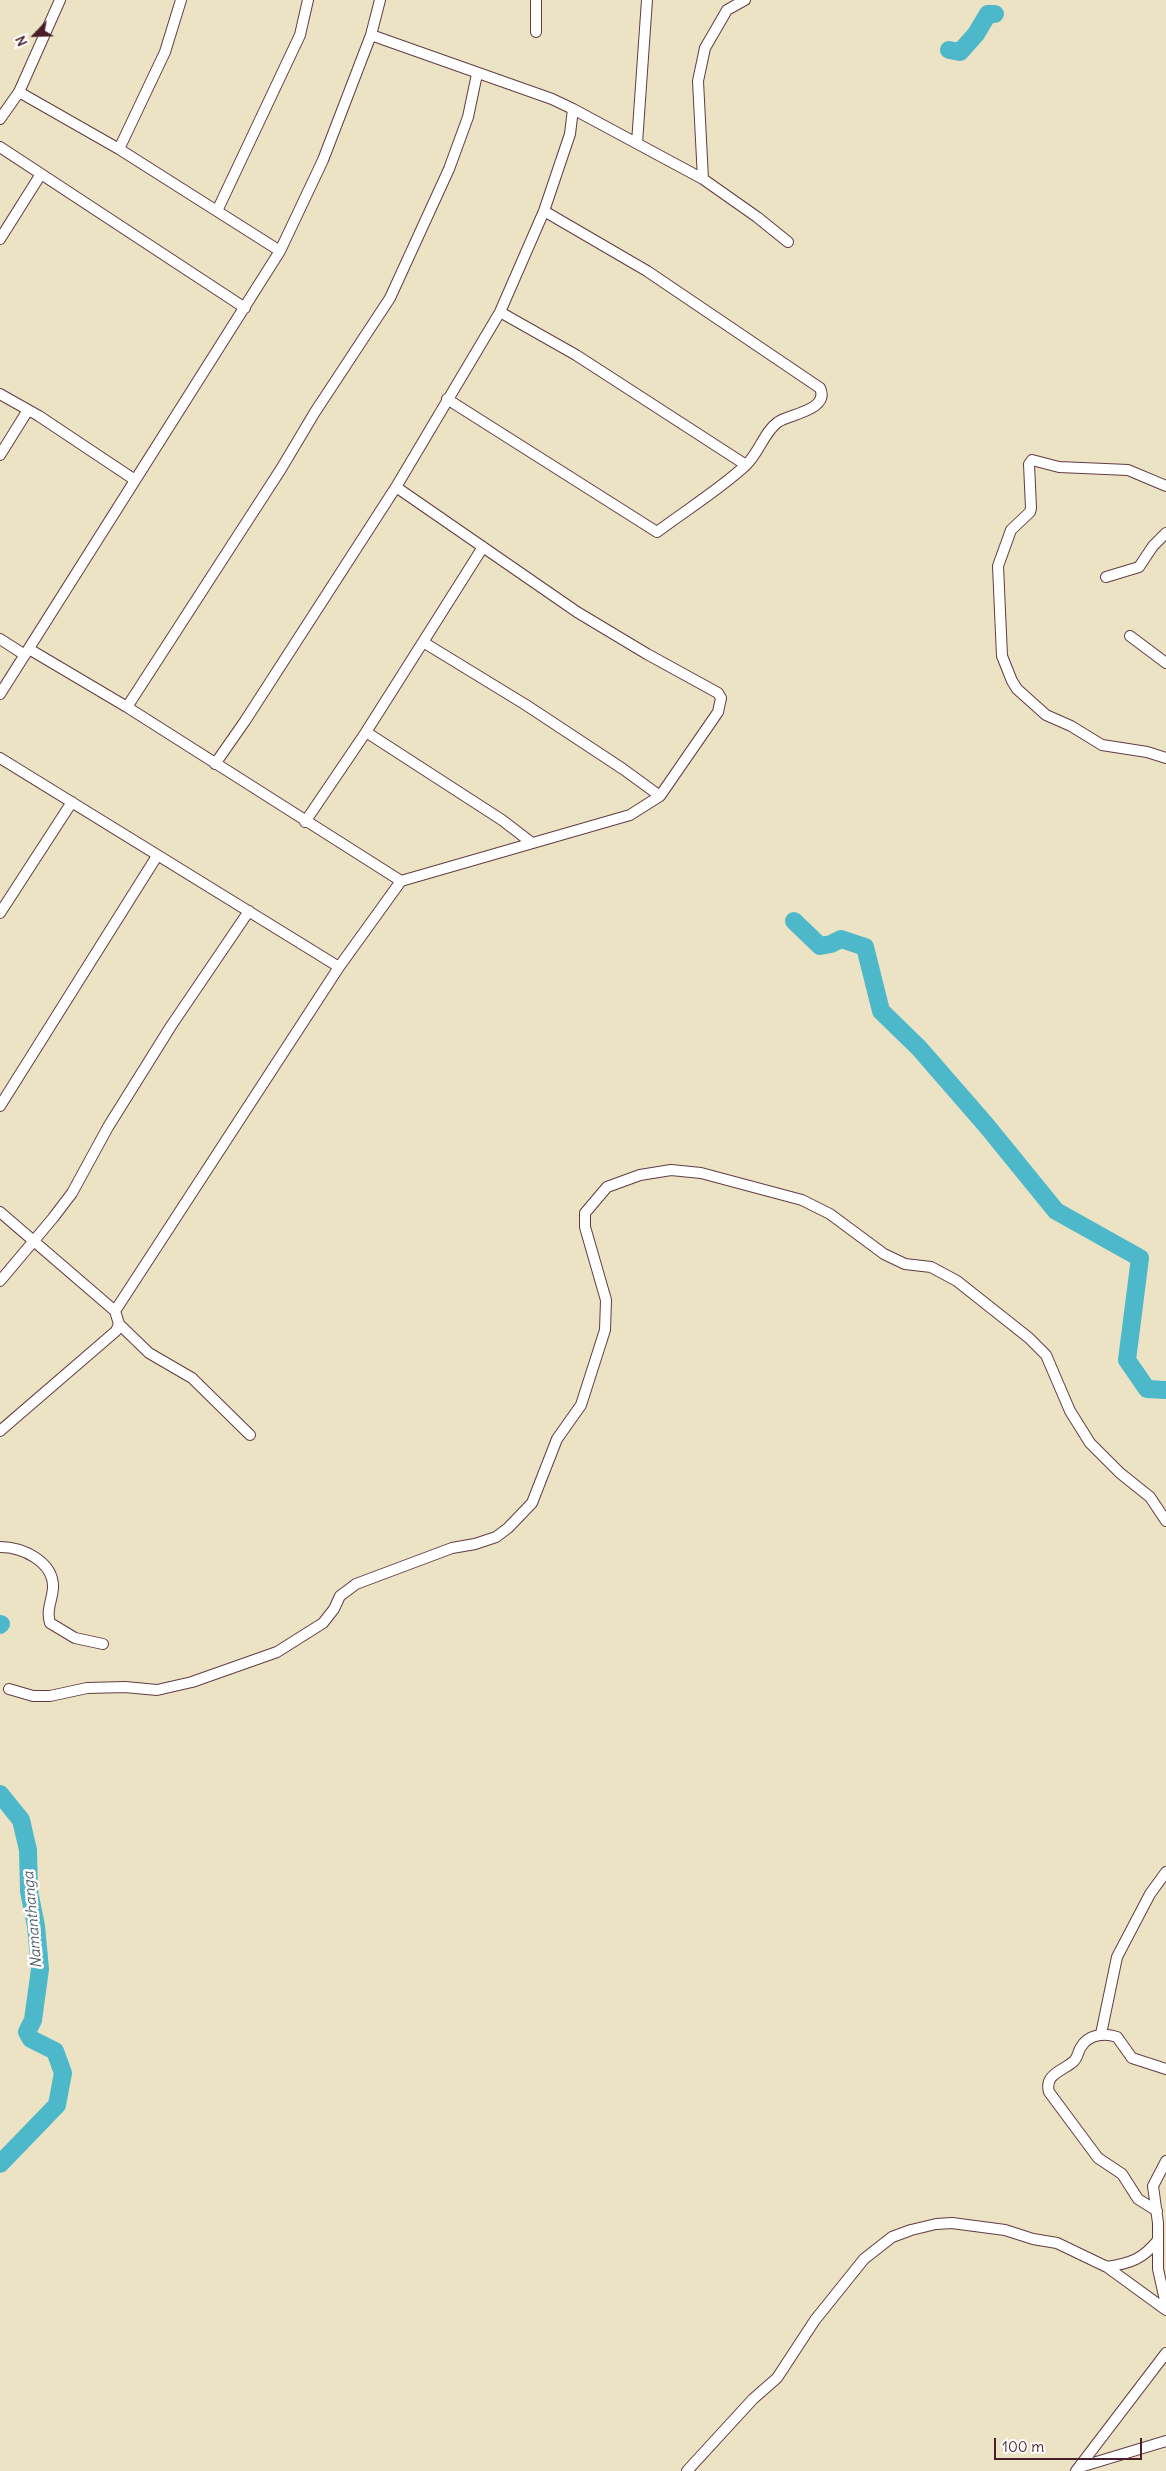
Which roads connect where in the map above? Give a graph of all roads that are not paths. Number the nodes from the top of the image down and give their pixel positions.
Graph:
1 (60, 0) edge
2 (181, 0) edge
3 (308, 0) edge
4 (380, 0) edge
5 (536, 0) edge
6 (647, 0) edge
7 (745, 0) edge
8 (536, 32) dead end
9 (371, 35) junction
10 (477, 74) junction
11 (19, 92) junction
12 (573, 108) junction
13 (0, 119) edge
14 (637, 143) junction
15 (0, 148) edge
16 (119, 149) junction
17 (41, 174) junction
18 (702, 179) junction
19 (217, 210) junction
20 (544, 211) junction
21 (0, 239) edge
22 (788, 242) dead end
23 (280, 251) junction
24 (245, 308) junction
25 (500, 312) junction
26 (0, 394) edge
27 (447, 399) junction
28 (28, 410) junction
29 (0, 454) edge
30 (746, 465) junction
31 (135, 480) junction
32 (1166, 486) edge
33 (396, 487) junction
34 (1166, 532) edge
35 (483, 547) junction
36 (1106, 577) dead end
37 (1130, 636) dead end
38 (0, 639) edge
39 (422, 642) junction
40 (27, 652) junction
41 (1166, 663) edge
42 (0, 694) edge
43 (127, 707) junction
44 (366, 732) junction
45 (0, 758) edge
46 (1166, 758) edge
47 (215, 764) junction
48 (660, 796) junction
49 (72, 802) junction
50 (305, 822) junction
51 (532, 843) junction
52 (157, 856) junction
53 (401, 881) junction
54 (249, 911) junction
55 (0, 913) edge
56 (339, 967) junction
57 (0, 1106) edge
58 (0, 1212) edge
59 (33, 1242) junction
60 (0, 1281) edge
61 (115, 1311) junction
62 (119, 1324) junction
63 (0, 1431) edge
64 (250, 1435) dead end
65 (1166, 1521) edge
66 (0, 1547) edge
67 (103, 1644) dead end
68 (8, 1689) dead end
69 (1166, 1872) edge
70 (1101, 2034) junction
71 (1166, 2069) edge
72 (1166, 2161) edge
73 (1157, 2211) junction
74 (1158, 2240) junction
75 (1107, 2267) junction
76 (1166, 2305) edge
77 (1166, 2310) edge
78 (1166, 2353) edge
79 (1166, 2441) edge
80 (1078, 2469) edge
81 (687, 2471) edge

1 - 11 street
2 - 16 street
3 - 19 street
4 - 9 street
5 - 8 street
6 - 14 street
7 - 18 street
9 - 10 street
9 - 23 street
10 - 12 street
10 - 43 street
11 - 13 street
11 - 16 street
12 - 14 street
12 - 20 street
14 - 18 street
15 - 17 street
16 - 19 street
17 - 21 street
17 - 24 street
18 - 22 street
19 - 23 street
20 - 25 street
20 - 30 street
23 - 24 street
24 - 31 street
25 - 27 street
25 - 30 street
26 - 28 street
27 - 30 street
27 - 33 street
28 - 29 street
28 - 31 street
31 - 40 street
32 - 46 street
33 - 35 street
33 - 47 street
34 - 36 street
35 - 39 street
35 - 48 street
37 - 41 street
38 - 40 street
39 - 44 street
39 - 48 street
40 - 42 street
40 - 43 street
43 - 47 street
44 - 50 street
44 - 51 street
45 - 49 street
47 - 50 street
48 - 51 street
49 - 52 street
49 - 55 street
50 - 53 street
51 - 53 street
52 - 54 street
52 - 57 street
53 - 56 street
54 - 56 street
54 - 59 street
56 - 61 street
58 - 59 street
59 - 60 street
59 - 61 street
61 - 62 street
62 - 63 street
62 - 64 street
65 - 68 street
66 - 67 street
69 - 70 street
70 - 71 street
70 - 73 street
72 - 73 street
73 - 74 street
74 - 75 street
74 - 76 street
75 - 77 street
75 - 81 street
78 - 80 street
79 - 80 street

